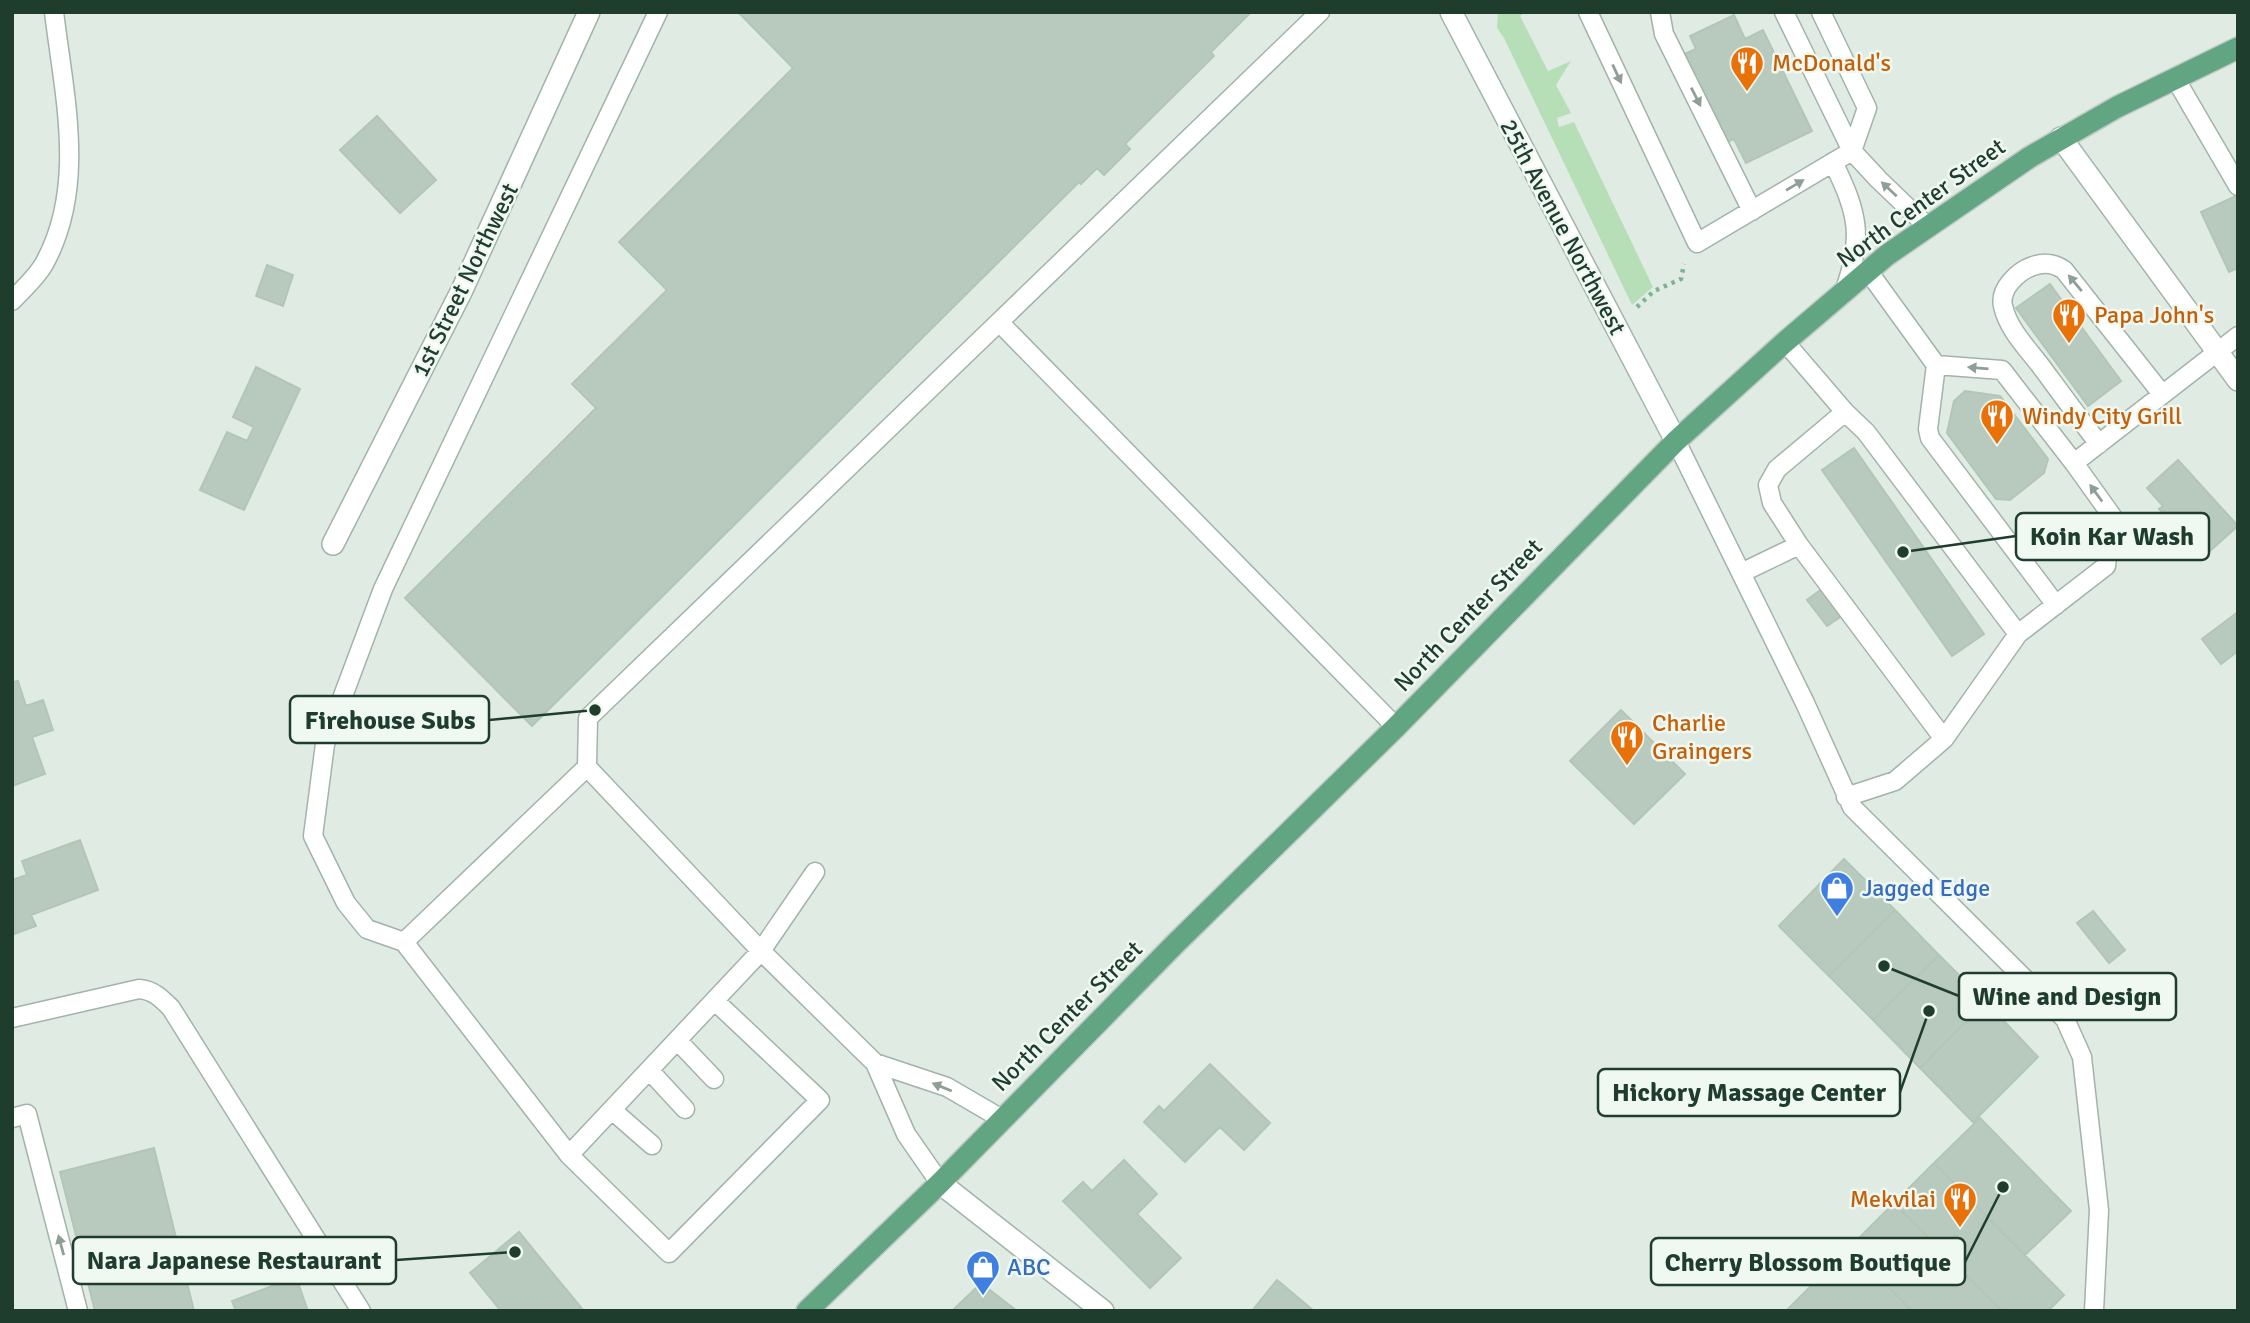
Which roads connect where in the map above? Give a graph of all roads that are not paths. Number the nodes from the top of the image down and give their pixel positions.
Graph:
1 (54, 12) edge
2 (589, 12) edge
3 (658, 12) edge
4 (1320, 12) edge
5 (1451, 12) edge
6 (1588, 12) edge
7 (1660, 12) edge
8 (1784, 12) edge
9 (1821, 12) edge
10 (2238, 48) edge
11 (2175, 78) junction
12 (2061, 138) junction
13 (1852, 150) junction
14 (2230, 155) edge
15 (1833, 162) junction
16 (2238, 186) edge
17 (1752, 211) junction
18 (1927, 226) junction
19 (1868, 271) junction
20 (1844, 292) junction
21 (12, 301) edge
22 (999, 322) junction
23 (2238, 336) edge
24 (1785, 342) junction
25 (2217, 352) junction
26 (1936, 365) junction
27 (2238, 380) edge
28 (2162, 394) junction
29 (1845, 412) junction
30 (1676, 441) junction
31 (2099, 444) junction
32 (2074, 463) junction
33 (333, 544) dead end
34 (1799, 545) junction
35 (1741, 573) junction
36 (2056, 605) junction
37 (2018, 634) junction
38 (1396, 727) junction
39 (1944, 739) junction
40 (587, 767) junction
41 (1846, 797) junction
42 (815, 872) dead end
43 (404, 942) junction
44 (761, 951) junction
45 (715, 1001) junction
46 (12, 1018) edge
47 (677, 1040) junction
48 (874, 1063) junction
49 (649, 1070) junction
50 (714, 1079) dead end
51 (685, 1109) dead end
52 (612, 1110) junction
53 (20, 1116) edge
54 (1002, 1119) junction
55 (763, 1130) dead end
56 (776, 1144) junction
57 (652, 1145) dead end
58 (569, 1156) junction
59 (940, 1183) junction
60 (701, 1194) dead end
61 (715, 1207) junction
62 (78, 1311) edge
63 (361, 1311) edge
64 (807, 1311) edge
65 (1103, 1311) edge
66 (2094, 1311) edge

1 - 21 lane
2 - 33 street, 1st Street Northwest
3 - 43 lane
4 - 22 lane
5 - 30 street, 25th Avenue Northwest
6 -> 17 lane
7 -> 17 lane
8 - 13 lane
9 - 13 lane
10 - 11 main road, North Center Street
11 - 12 main road, North Center Street
11 - 14 lane
12 - 18 main road, North Center Street
12 - 25 street
13 - 15 lane
18 -> 13 lane
14 - 16 lane
17 -> 15 lane
15 - 20 lane
18 - 19 main road, North Center Street
19 - 20 main road, North Center Street
19 - 26 lane
20 - 24 main road, North Center Street
22 - 38 lane
22 - 40 lane
23 - 25 lane
24 - 29 lane
24 - 30 main road, North Center Street
25 - 27 street
25 - 28 lane
32 -> 26 lane
26 - 36 lane
28 - 31 lane
28 -> 31 lane
29 - 34 lane
29 - 37 lane
30 - 35 lane
30 - 38 main road, North Center Street
31 - 32 lane
36 -> 32 lane
34 - 35 lane
34 - 39 lane
35 - 41 lane
36 - 37 lane
37 - 39 lane
38 - 54 main road, North Center Street
39 - 41 lane
40 - 43 lane
40 - 44 lane
41 - 66 lane
42 - 44 lane
43 - 58 lane
44 - 45 lane
44 - 48 lane
45 - 47 lane
45 - 56 lane
46 - 63 lane
47 - 49 lane
47 - 50 lane
54 -> 48 lane
48 - 59 lane
49 - 51 lane
49 - 52 lane
52 - 57 lane
52 - 58 lane
62 -> 53 lane
54 - 59 main road, North Center Street
55 - 56 lane
56 - 61 lane
58 - 61 lane
59 - 64 main road, North Center Street
59 - 65 street
60 - 61 lane

